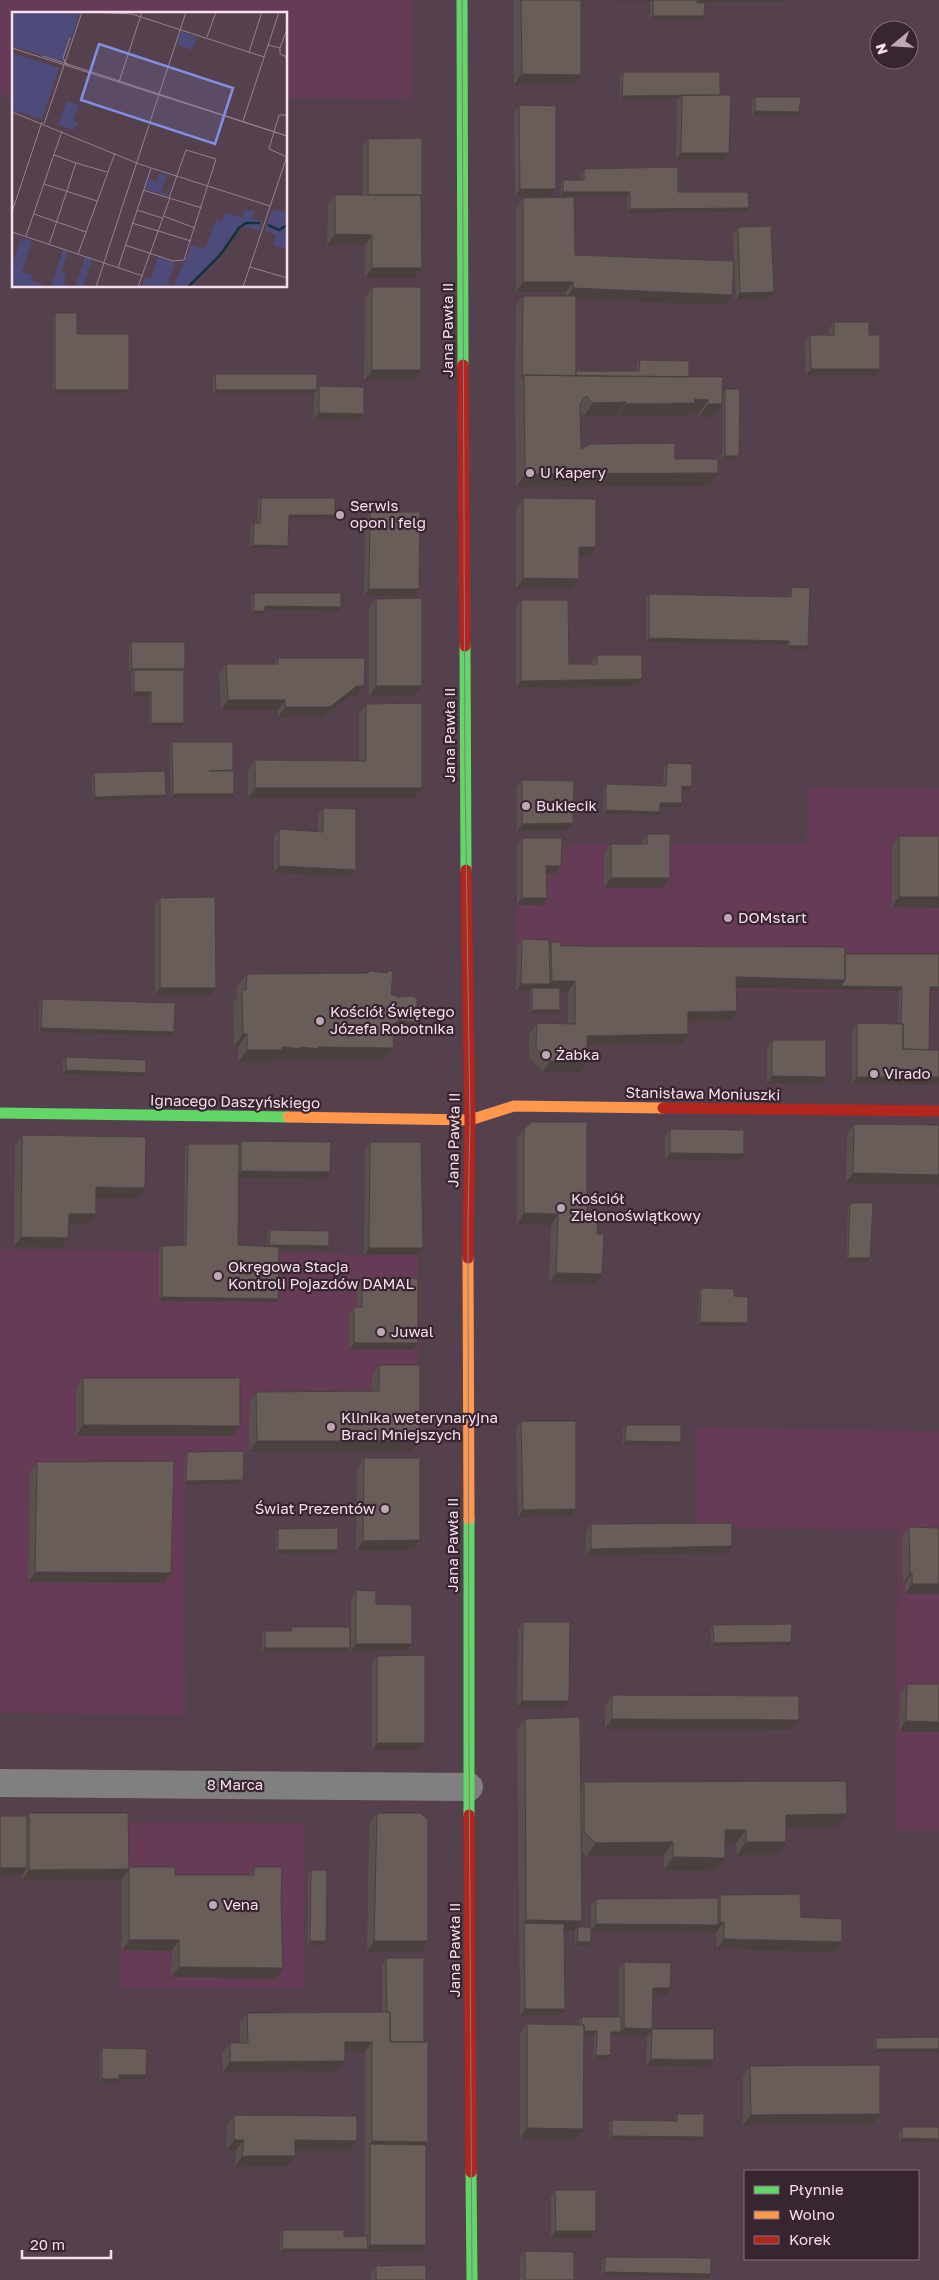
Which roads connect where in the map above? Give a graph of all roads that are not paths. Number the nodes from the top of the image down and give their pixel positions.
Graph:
1 (462, 0) edge
2 (939, 1111) edge
3 (0, 1113) edge
4 (470, 1120) junction
5 (0, 1784) edge
6 (469, 1788) junction
7 (472, 2280) edge

1 - 4 main road, Jana Pawła II
2 - 4 main road, Stanisława Moniuszki
3 - 4 main road, Ignacego Daszyńskiego
4 - 6 main road, Jana Pawła II
5 - 6 street, 8 Marca
6 - 7 main road, Jana Pawła II

